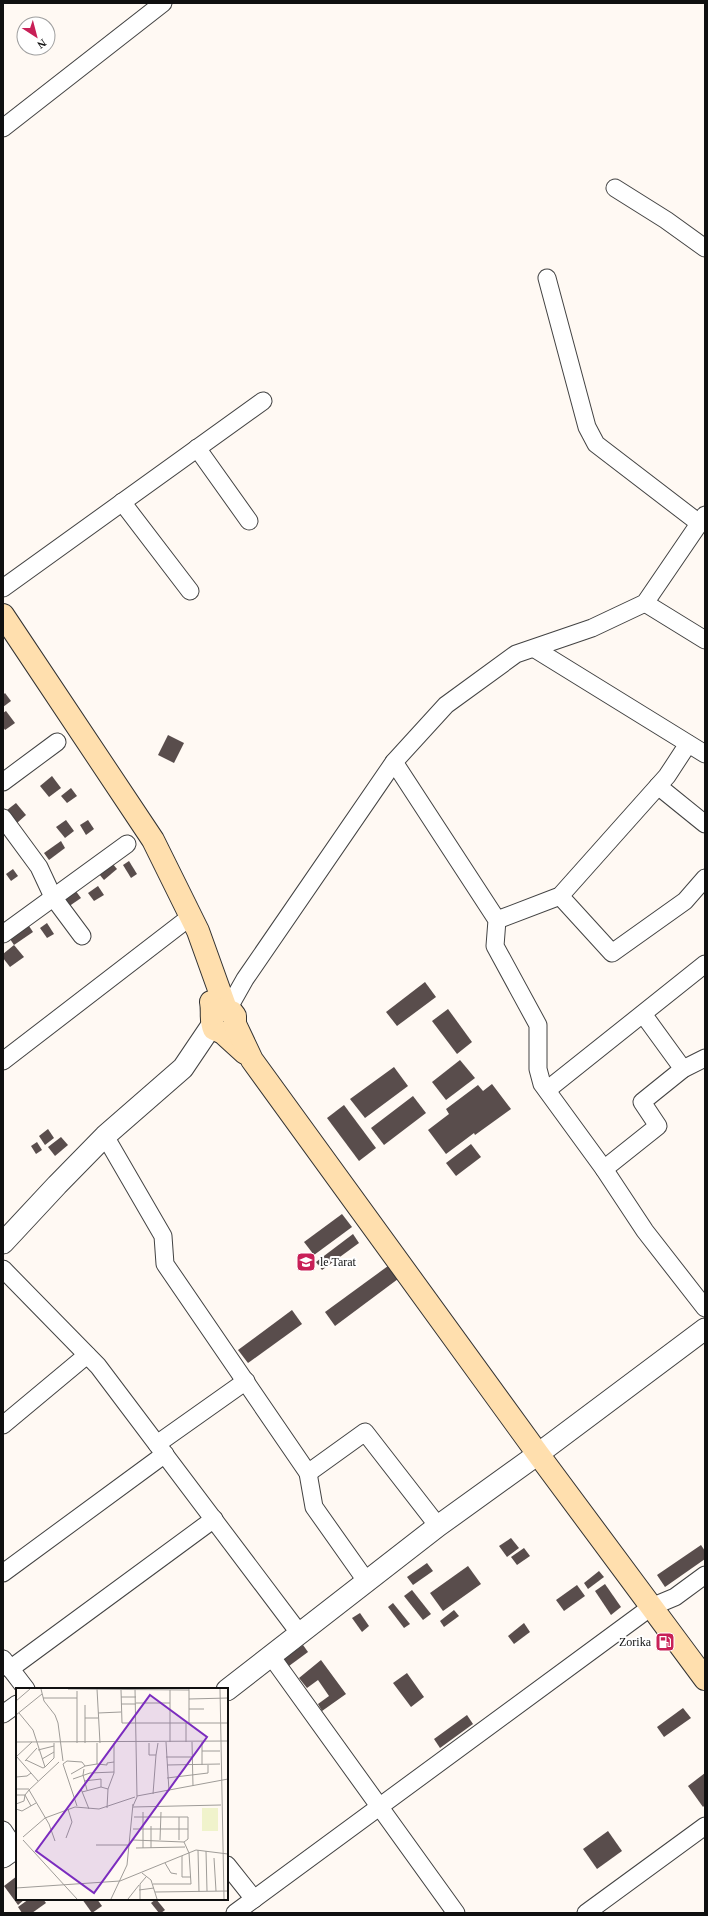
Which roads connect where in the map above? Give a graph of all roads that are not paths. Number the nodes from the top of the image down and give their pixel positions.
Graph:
1 (163, 3) edge
2 (3, 128) edge
3 (615, 188) dead end
4 (705, 248) edge
5 (547, 278) dead end
6 (263, 401) dead end
7 (197, 448) junction
8 (122, 502) junction
9 (702, 519) edge
10 (249, 521) dead end
11 (3, 588) edge
12 (190, 591) dead end
13 (645, 603) junction
14 (3, 615) edge
15 (705, 640) edge
16 (535, 649) junction
17 (57, 742) dead end
18 (688, 744) junction
19 (705, 754) edge
20 (394, 762) junction
21 (3, 782) edge
22 (658, 786) junction
23 (3, 818) edge
24 (705, 824) edge
25 (127, 844) dead end
26 (705, 878) edge
27 (560, 896) junction
28 (53, 897) junction
29 (497, 920) junction
30 (194, 924) junction
31 (3, 934) edge
32 (82, 936) dead end
33 (705, 964) edge
34 (643, 1014) junction
35 (224, 1021) junction
36 (705, 1058) edge
37 (3, 1061) edge
38 (683, 1069) junction
39 (547, 1090) junction
40 (105, 1136) junction
41 (604, 1169) junction
42 (3, 1243) edge
43 (3, 1269) edge
44 (705, 1308) edge
45 (705, 1329) edge
46 (87, 1355) junction
47 (246, 1381) junction
48 (3, 1425) edge
49 (161, 1449) junction
50 (538, 1454) junction
51 (308, 1473) junction
52 (214, 1519) junction
53 (438, 1526) junction
54 (3, 1573) edge
55 (705, 1576) edge
56 (367, 1582) junction
57 (651, 1608) junction
58 (300, 1634) junction
59 (271, 1656) junction
60 (7, 1664) edge
61 (705, 1678) edge
62 (25, 1688) edge
63 (228, 1689) edge
64 (16, 1705) edge
65 (3, 1714) edge
66 (379, 1807) junction
67 (705, 1826) edge
68 (3, 1830) edge
69 (12, 1851) edge
70 (228, 1866) edge
71 (254, 1899) junction
72 (235, 1913) edge
73 (456, 1913) edge
74 (586, 1913) edge

1 - 2 street
3 - 4 street
5 - 9 street
6 - 7 street
7 - 8 street
7 - 10 street
8 - 11 street
8 - 12 street
9 - 13 street
13 - 15 street
13 - 16 street
14 - 30 main road
16 - 18 street
16 - 20 street
17 - 21 street
18 - 19 street
18 - 22 street
20 - 29 street
20 - 35 street
22 - 24 street
22 - 27 street
23 - 28 street
25 - 28 street
26 - 27 street
27 - 29 street
28 - 31 street
28 - 32 street
29 - 39 street
30 - 35 main road
30 - 37 street
33 - 34 street
34 - 38 street
34 - 39 street
35 - 40 street
35 - 50 main road
36 - 38 street
38 - 41 street
39 - 41 street
40 - 42 street
40 - 47 street
41 - 44 street
43 - 46 street
45 - 50 street
46 - 48 street
46 - 49 street
47 - 49 street
47 - 51 street
49 - 52 street
49 - 54 street
50 - 53 street
50 - 57 main road
51 - 53 street
51 - 56 street
52 - 58 street
52 - 60 street
53 - 56 street
55 - 57 street
56 - 58 street
57 - 61 main road
57 - 66 street
58 - 59 street
59 - 63 street
59 - 66 street
60 - 62 street
64 - 65 street
66 - 71 street
66 - 73 street
67 - 74 street
68 - 69 street
70 - 71 street
71 - 72 street

